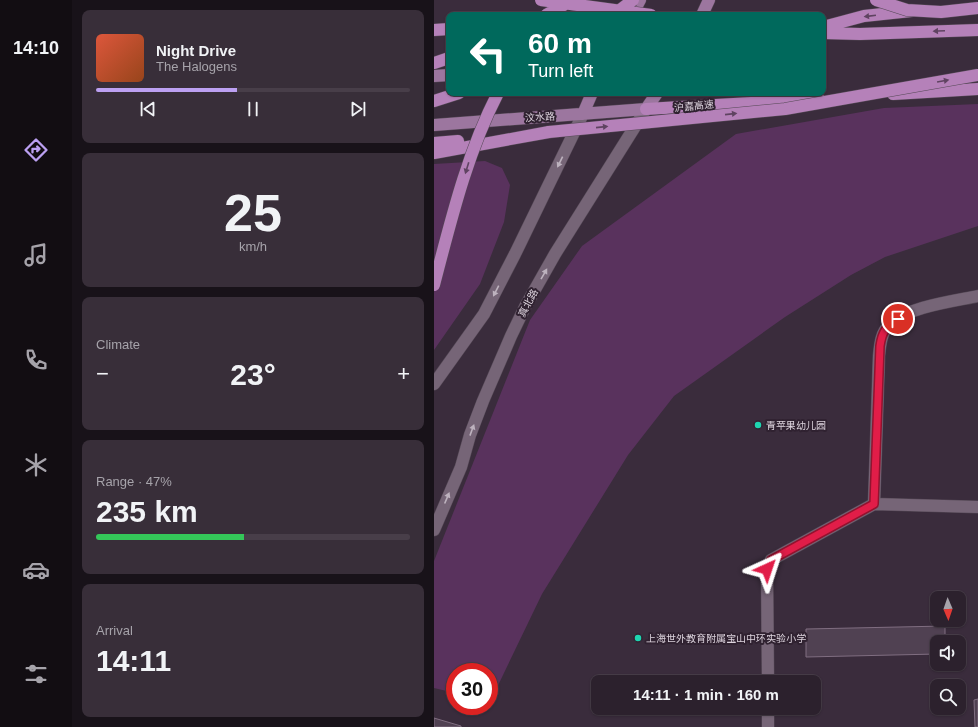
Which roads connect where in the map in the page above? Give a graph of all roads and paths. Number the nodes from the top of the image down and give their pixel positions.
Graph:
1 (541, 0) edge
2 (553, 0) edge
3 (572, 0) edge
4 (633, 0) edge
5 (640, 0) edge
6 (709, 0) edge
7 (876, 0) edge
8 (978, 4) edge
9 (978, 8) edge
10 (545, 12) edge
11 (551, 12) edge
12 (617, 12) edge
13 (629, 12) edge
14 (634, 12) edge
15 (703, 12) edge
16 (826, 26) edge
17 (446, 28) edge
18 (434, 30) edge
19 (978, 30) edge
20 (826, 33) edge
21 (446, 59) edge
22 (434, 63) edge
23 (446, 75) edge
24 (434, 76) edge
25 (978, 76) edge
26 (978, 89) edge
27 (450, 96) edge
28 (496, 96) edge
29 (591, 96) edge
30 (655, 96) edge
31 (434, 101) edge
32 (646, 109) junction
33 (583, 114) junction
34 (434, 125) edge
35 (549, 132) junction
36 (434, 144) edge
37 (434, 153) edge
38 (434, 285) edge
39 (978, 296) edge
40 (434, 384) edge
41 (874, 504) junction
42 (978, 507) edge
43 (434, 530) edge
44 (768, 675) edge
45 (768, 715) edge
46 (768, 727) edge

1 - 13 highway, bridge
2 - 10 highway
3 - 11 highway, bridge
4 - 12 highway, bridge
5 - 14 main road
6 - 15 main road
7 - 9 highway, bridge
8 -> 16 highway
17 - 18 highway
19 -> 20 highway
21 - 22 highway
23 - 24 main road
35 -> 25 highway, 沪嘉高速, bridge
26 - 32 highway
27 - 31 highway
28 -> 38 highway, bridge
29 - 33 main road
30 - 32 main road, 真北路
32 - 33 main road, 汶水路
43 -> 32 street, 真北路
33 - 34 main road, 汶水路
33 -> 40 street
35 - 36 highway, 沪嘉高速
35 - 37 highway
39 - 41 street
41 - 42 street
41 - 44 street
45 - 46 street

